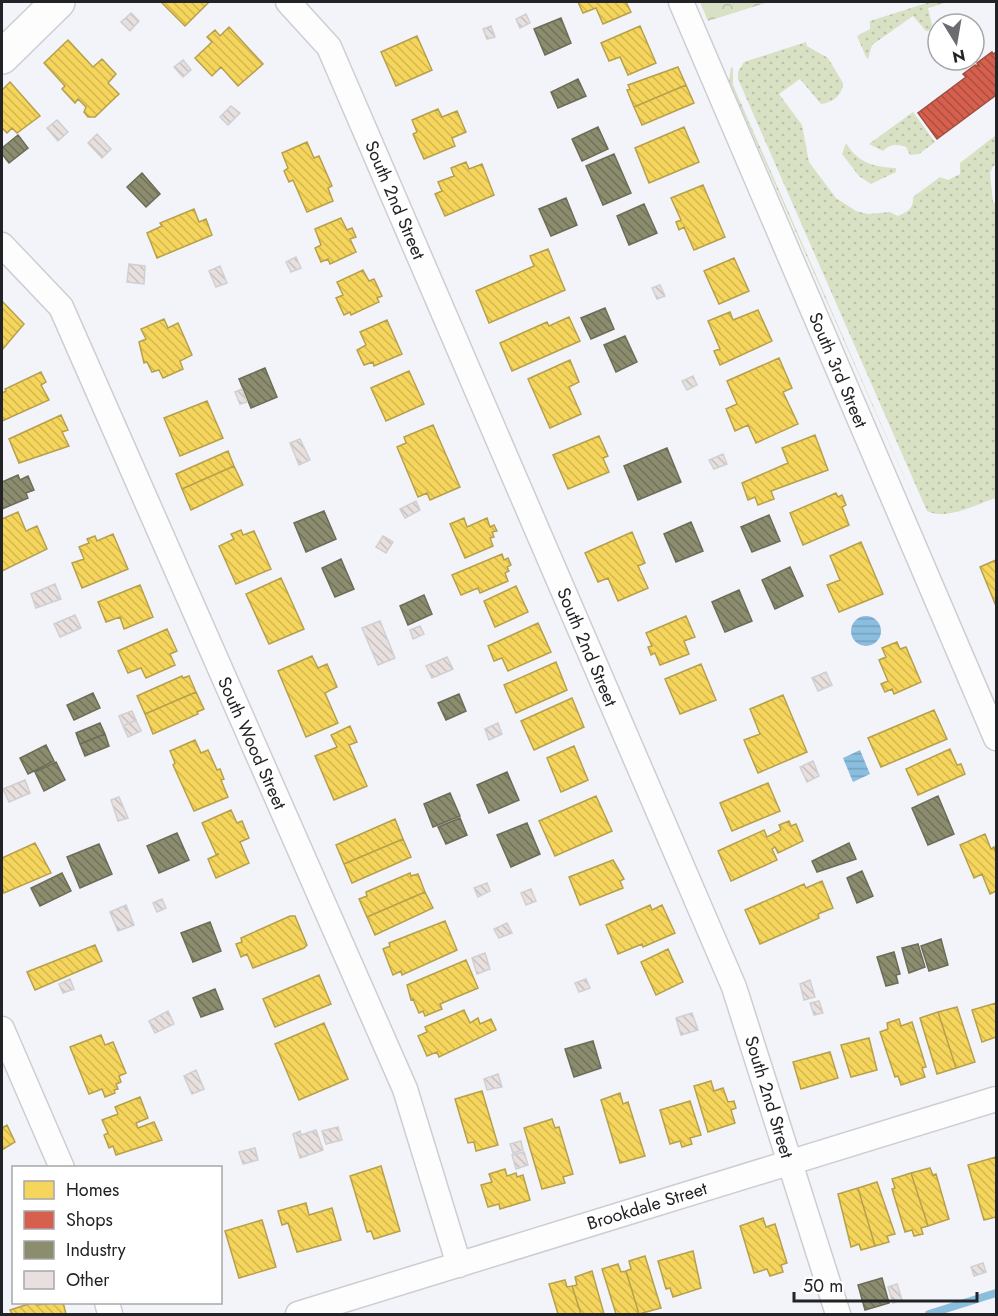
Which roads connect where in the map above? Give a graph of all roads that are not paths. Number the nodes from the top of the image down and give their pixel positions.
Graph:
1 (58, 2) edge
2 (288, 2) edge
3 (681, 2) edge
4 (2, 57) edge
5 (2, 245) edge
6 (996, 738) edge
7 (2, 1029) edge
8 (996, 1099) edge
9 (789, 1162) junction
10 (62, 1166) edge
11 (459, 1265) junction
12 (298, 1314) edge
13 (838, 1314) edge

1 - 4 main road
2 - 9 street, South 2nd Street
3 - 6 street, South 3rd Street
5 - 11 street, South Wood Street
7 - 10 street
8 - 9 street, Brookdale Street
9 - 11 street, Brookdale Street
9 - 13 street, South 2nd Street
11 - 12 street, Brookdale Street

